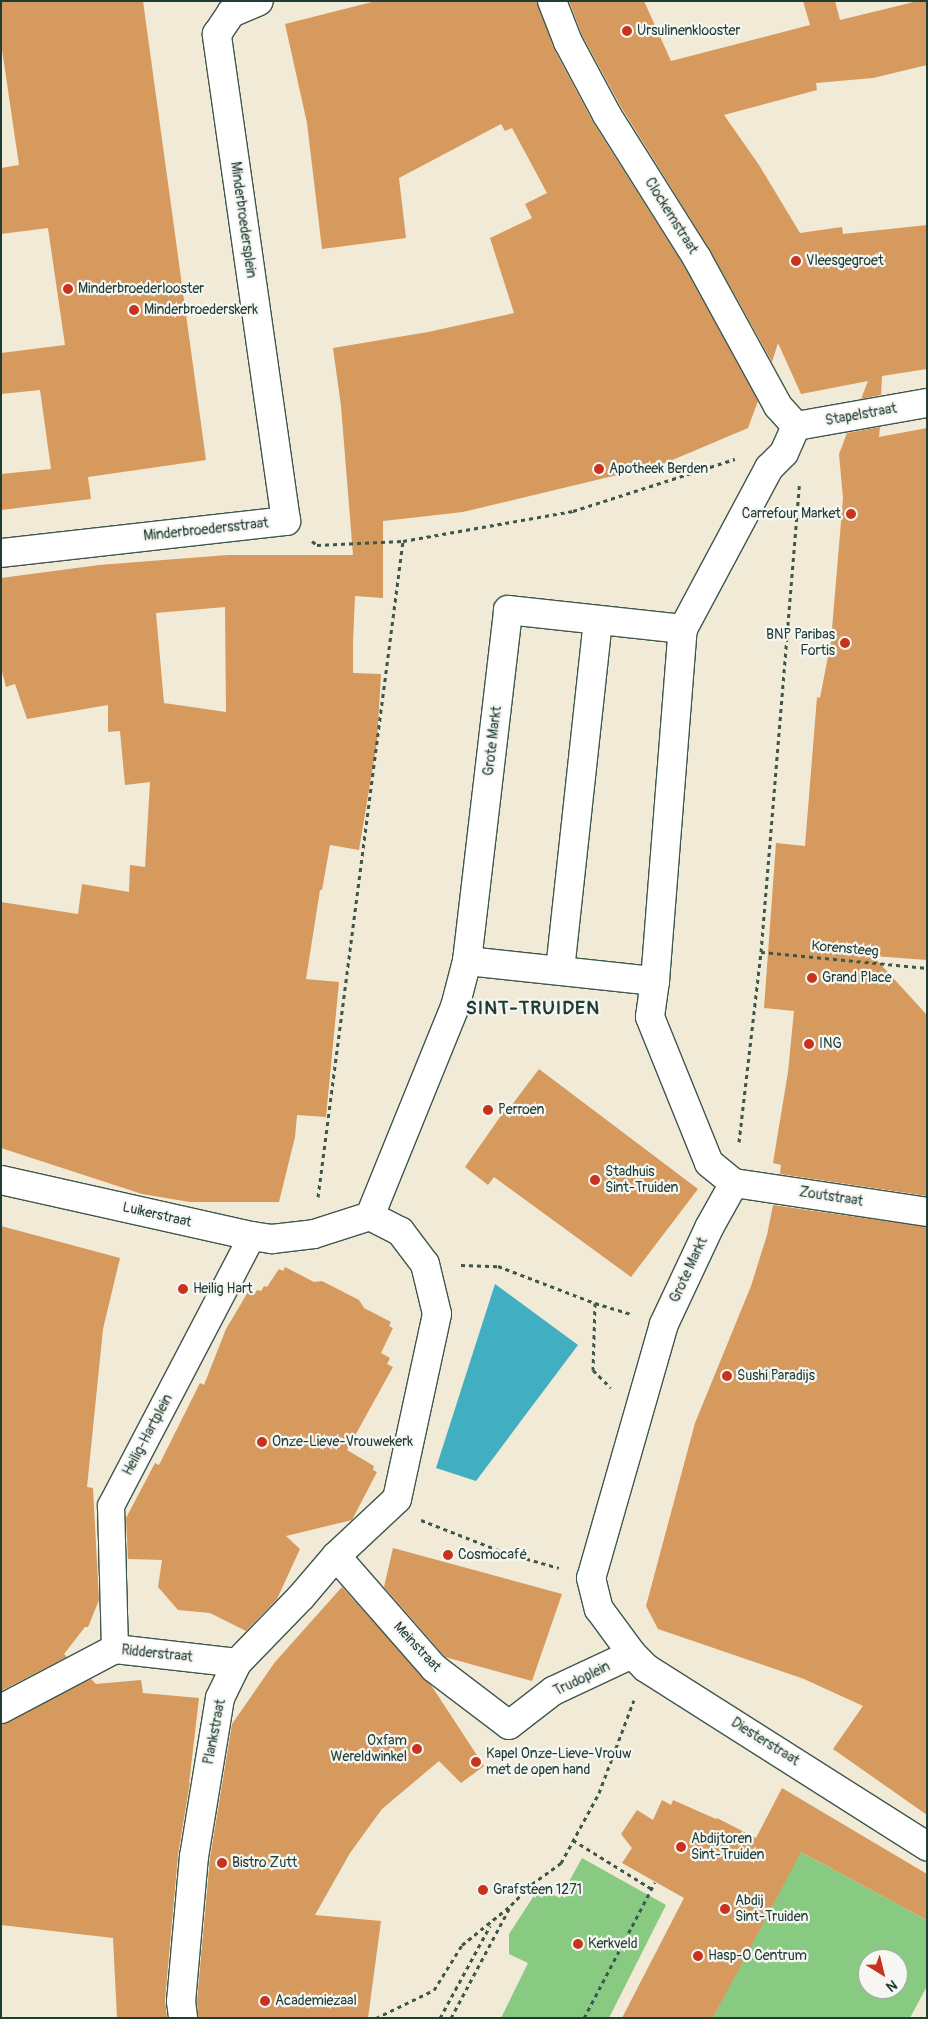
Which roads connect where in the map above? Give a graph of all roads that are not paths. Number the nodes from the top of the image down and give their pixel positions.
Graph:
1 (259, 1) edge
2 (552, 1) edge
3 (927, 403) edge
4 (796, 426) junction
5 (286, 521) joint
6 (1, 553) edge
7 (598, 621) junction
8 (683, 629) junction
9 (467, 961) junction
10 (560, 970) junction
11 (655, 981) junction
12 (1, 1180) edge
13 (734, 1183) junction
14 (927, 1212) edge
15 (370, 1216) junction
16 (252, 1236) junction
17 (336, 1556) junction
18 (612, 1628) joint
19 (115, 1649) junction
20 (639, 1661) junction
21 (237, 1663) junction
22 (1, 1710) edge
23 (509, 1725) joint
24 (927, 1846) edge
25 (183, 2018) edge

1 - 5 street, Minderbroedersplein
2 - 4 street, Clockemstraat
3 - 4 street, Stapelstraat
4 - 8 street
5 - 6 street, Minderbroedersstraat
7 - 8 street, Grote Markt
7 - 9 street, Grote Markt
7 - 10 street
8 - 11 street
9 - 10 street
9 - 15 street, Grote Markt
10 - 11 street
11 - 13 street
12 - 16 street, Luikerstraat
13 - 14 street, Zoutstraat
13 - 18 street, Grote Markt
15 - 16 street, Luikerstraat
15 - 17 street, Plankstraat
16 - 19 street, Heilig-Hartplein
17 - 21 street, Plankstraat
17 - 23 street, Meinstraat
18 - 20 street, Diesterstraat
19 - 21 street, Ridderstraat
19 - 22 street, Ridderstraat
20 - 23 street, Trudoplein
20 - 24 street, Diesterstraat
21 - 25 street, Plankstraat

